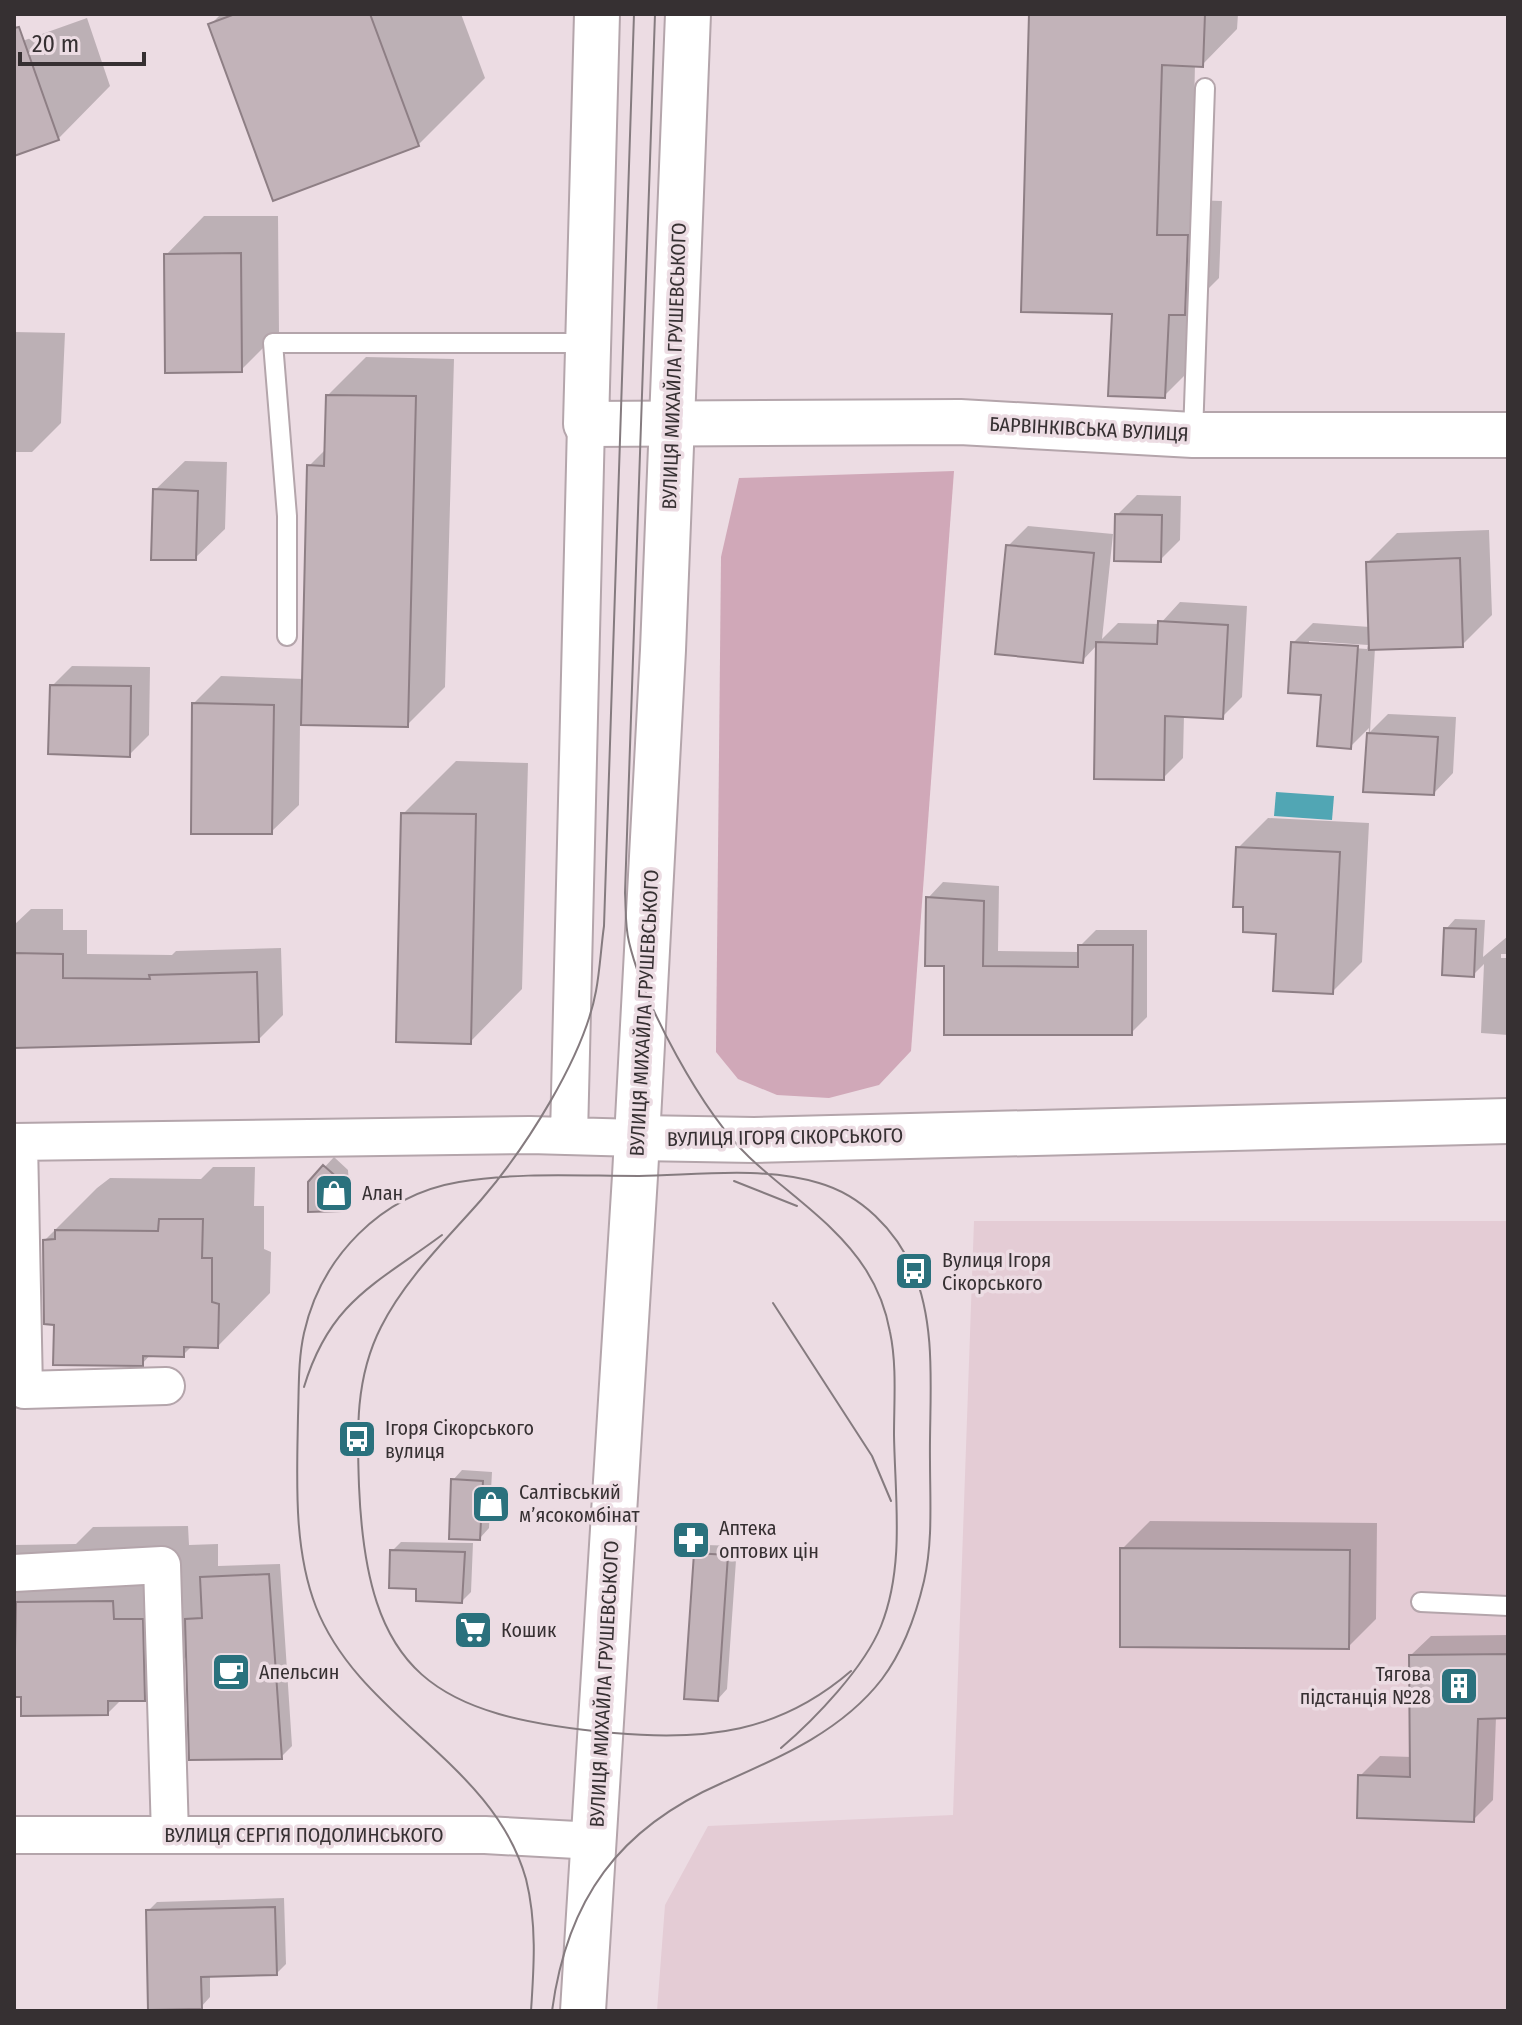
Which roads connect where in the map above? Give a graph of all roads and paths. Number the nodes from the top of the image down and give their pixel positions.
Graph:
1 (597, 14) edge
2 (688, 14) edge
3 (1205, 88) dead end
4 (588, 343) junction
5 (586, 424) junction
6 (671, 425) junction
7 (1193, 435) junction
8 (1508, 435) edge
9 (287, 636) dead end
10 (1508, 1121) edge
11 (569, 1136) junction
12 (638, 1138) junction
13 (17, 1142) edge
14 (166, 1386) dead end
15 (14, 1573) edge
16 (1421, 1602) dead end
17 (1508, 1606) edge
18 (14, 1835) edge
19 (170, 1835) junction
20 (595, 1841) junction
21 (583, 2011) edge

1 - 4 street
2 - 6 street, ВУЛИЦЯ МИХАЙЛА ГРУШЕВСЬКОГО
3 - 7 lane
4 - 5 street
4 - 9 lane
5 - 6 street, БАРВІНКІВСЬКА ВУЛИЦЯ
5 - 11 street
6 - 7 street, БАРВІНКІВСЬКА ВУЛИЦЯ
6 - 12 street, ВУЛИЦЯ МИХАЙЛА ГРУШЕВСЬКОГО
7 - 8 street, БАРВІНКІВСЬКА ВУЛИЦЯ
10 - 12 street, ВУЛИЦЯ ІГОРЯ СІКОРСЬКОГО
11 - 12 street, ВУЛИЦЯ ІГОРЯ СІКОРСЬКОГО
11 - 13 street, ВУЛИЦЯ ІГОРЯ СІКОРСЬКОГО
12 - 20 street, ВУЛИЦЯ МИХАЙЛА ГРУШЕВСЬКОГО
13 - 14 street
15 - 19 street
16 - 17 lane
18 - 19 street, ВУЛИЦЯ СЕРГІЯ ПОДОЛИНСЬКОГО
19 - 20 street, ВУЛИЦЯ СЕРГІЯ ПОДОЛИНСЬКОГО
20 - 21 street, ВУЛИЦЯ МИХАЙЛА ГРУШЕВСЬКОГО

